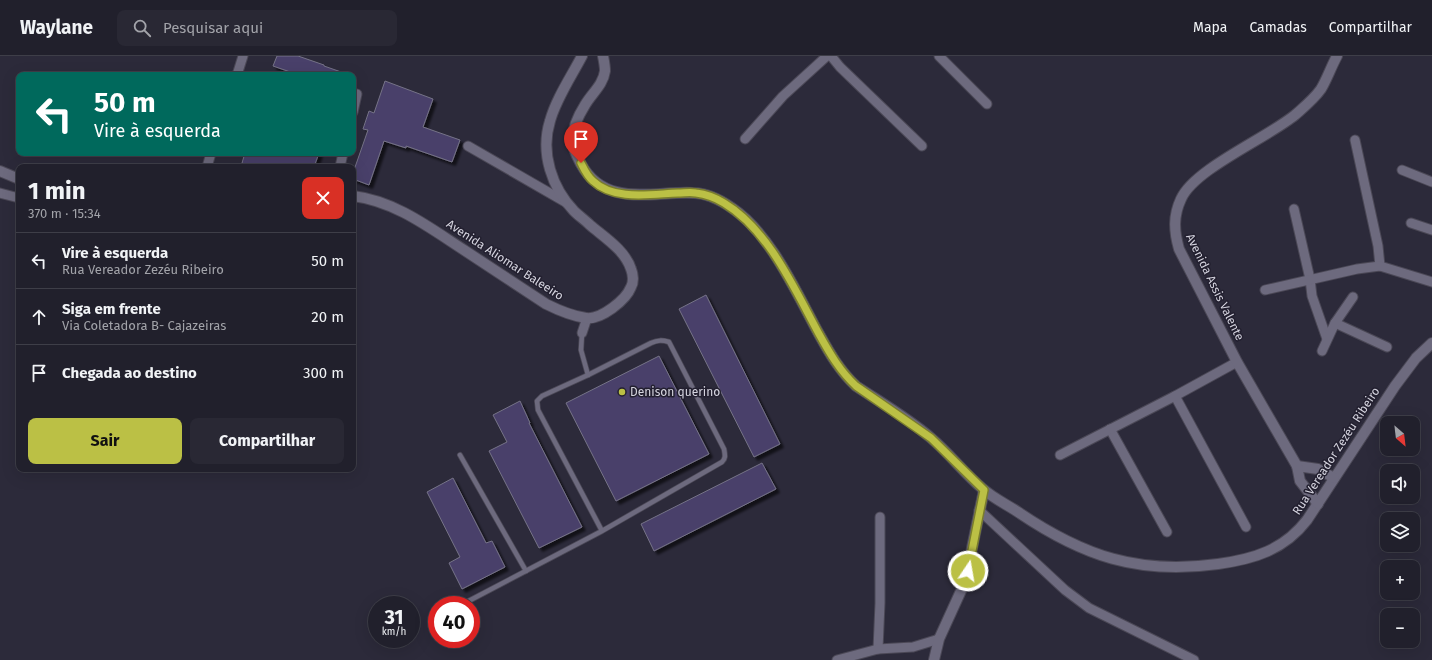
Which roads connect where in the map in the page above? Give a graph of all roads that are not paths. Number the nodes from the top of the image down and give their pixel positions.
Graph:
1 (243, 56) edge
2 (582, 56) edge
3 (603, 56) edge
4 (827, 56) edge
5 (831, 56) edge
6 (940, 56) edge
7 (1337, 56) edge
8 (238, 72) edge
9 (357, 94) dead end
10 (356, 98) edge
11 (987, 104) dead end
12 (745, 139) dead end
13 (1355, 140) dead end
14 (468, 146) dead end
15 (922, 146) dead end
16 (1402, 170) dead end
17 (0, 171) edge
18 (16, 178) edge
19 (1432, 182) edge
20 (0, 193) edge
21 (356, 196) edge
22 (16, 197) edge
23 (567, 203) junction
24 (1294, 209) dead end
25 (1410, 223) dead end
26 (1432, 230) edge
27 (1380, 266) junction
28 (1310, 279) junction
29 (1432, 282) edge
30 (1265, 290) dead end
31 (1353, 297) dead end
32 (587, 318) junction
33 (1336, 323) junction
34 (582, 333) joint
35 (1327, 339) junction
36 (1432, 343) edge
37 (1387, 347) dead end
38 (1322, 351) dead end
39 (1237, 362) junction
40 (588, 375) junction
41 (1175, 396) junction
42 (1110, 429) junction
43 (460, 455) dead end
44 (1060, 455) dead end
45 (1296, 466) junction
46 (1334, 478) junction
47 (984, 490) junction
48 (1318, 504) junction
49 (979, 510) junction
50 (880, 518) dead end
51 (1246, 527) dead end
52 (602, 531) junction
53 (1167, 532) dead end
54 (526, 571) junction
55 (478, 596) edge
56 (939, 639) junction
57 (878, 649) junction
58 (837, 660) edge
59 (934, 660) edge
60 (1194, 660) edge

1 - 8 street
2 - 23 main road
3 - 47 main road, Rua Vereador Zezéu Ribeiro
4 - 12 street
5 - 15 street
6 - 11 street
7 - 39 main road, Avenida Assis Valente
9 - 10 street
13 - 27 street
14 - 23 street
16 - 19 street
17 - 18 main road
20 - 22 street
21 - 32 main road, Avenida Aliomar Baleeiro
23 - 32 main road
24 - 28 street
25 - 26 street
27 - 28 street
27 - 29 street
28 - 30 street
28 - 35 street
31 - 33 street
32 - 34 street
33 - 35 street
33 - 37 street
34 - 40 lane
35 - 38 street
36 - 46 main road, Rua Vereador Zezéu Ribeiro
39 - 41 street
39 - 45 main road, Avenida Assis Valente
40 - 52 lane
40 - 52 lane
41 - 42 street
41 - 51 street
42 - 44 street
42 - 53 street
43 - 54 lane
45 - 46 main road
45 - 48 main road, Avenida Assis Valente
46 - 48 main road, Rua Vereador Zezéu Ribeiro
47 - 48 main road, Rua Vereador Zezéu Ribeiro
47 - 49 main road
49 - 56 main road
49 - 60 street
50 - 57 street
52 - 54 lane
54 - 55 lane
56 - 57 street
56 - 59 main road
57 - 58 street

